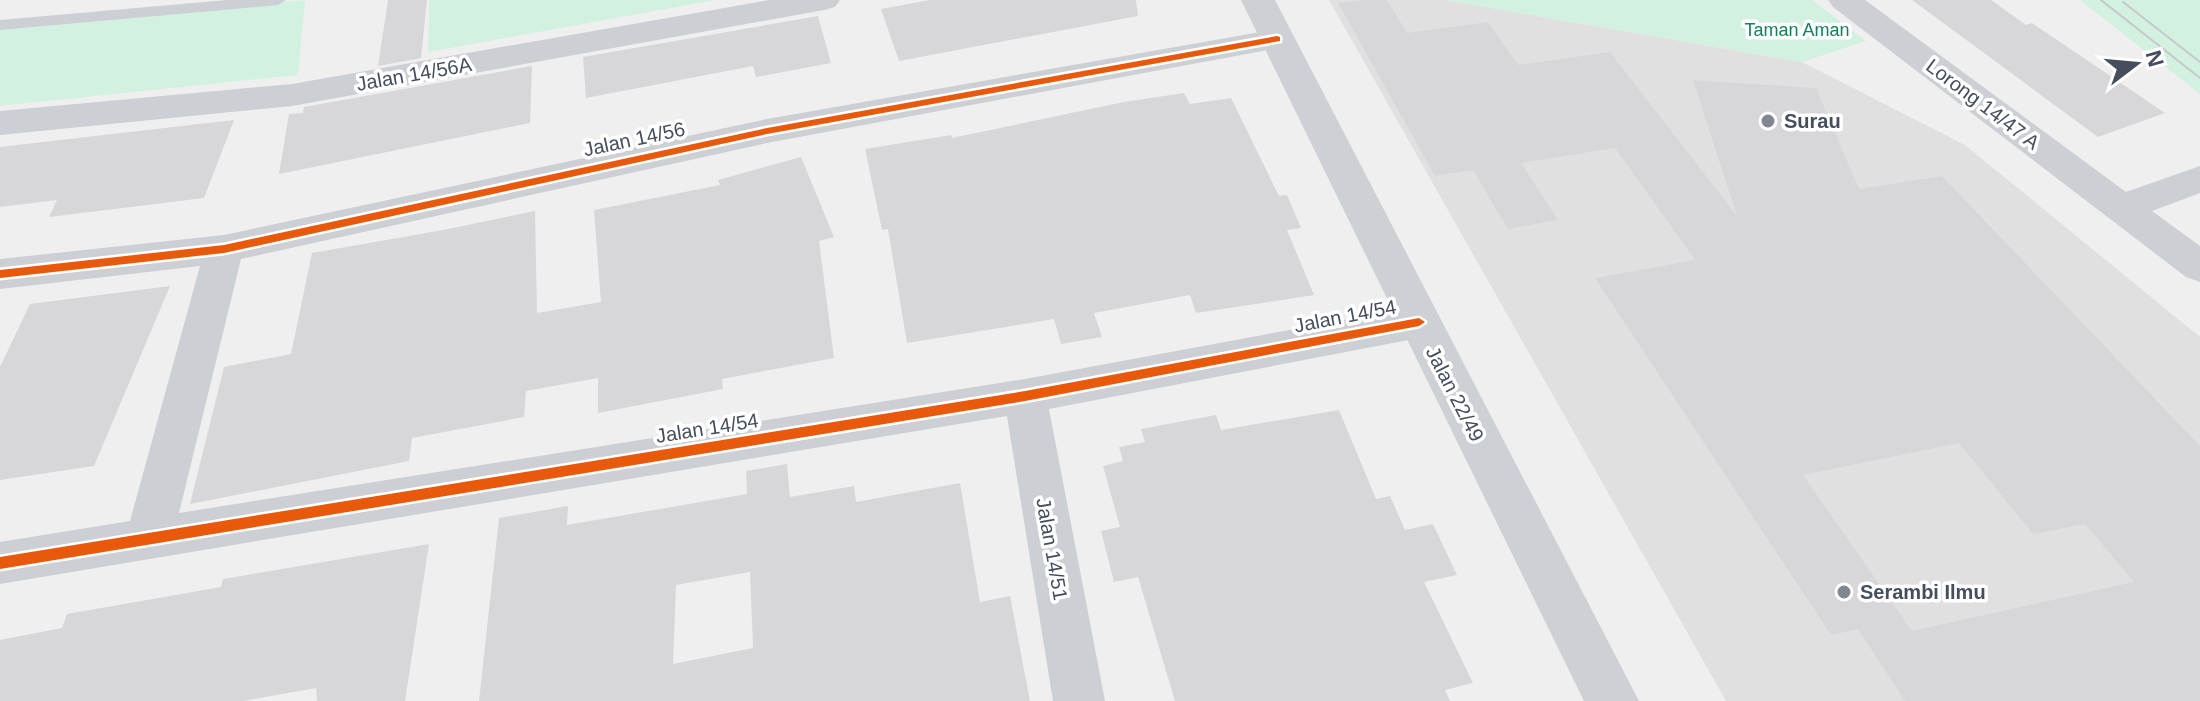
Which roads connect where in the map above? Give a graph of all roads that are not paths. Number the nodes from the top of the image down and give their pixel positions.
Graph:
1 (278, 0) edge
2 (824, 0) edge
3 (1258, 0) edge
4 (1844, 0) edge
5 (0, 25) edge
6 (1277, 39) junction
7 (0, 123) edge
8 (2200, 179) edge
9 (2123, 208) junction
10 (224, 249) junction
11 (2200, 267) edge
12 (0, 274) edge
13 (1419, 322) junction
14 (1025, 396) junction
15 (149, 539) junction
16 (0, 563) edge
17 (1079, 701) edge
18 (1612, 701) edge

1 - 5 lane
2 - 7 street, Jalan 14/56A
3 - 6 street, Jalan 22/49
4 - 9 street, Lorong 14/47 A
6 - 10 street, Jalan 14/56
6 - 13 street, Jalan 22/49
8 - 9 street
9 - 11 street, Lorong 14/47 A
10 - 12 street, Jalan 14/56
10 - 15 street
13 - 14 street, Jalan 14/54
13 - 18 street, Jalan 22/49
14 - 15 street, Jalan 14/54
14 - 17 street, Jalan 14/51
15 - 16 street, Jalan 14/54

